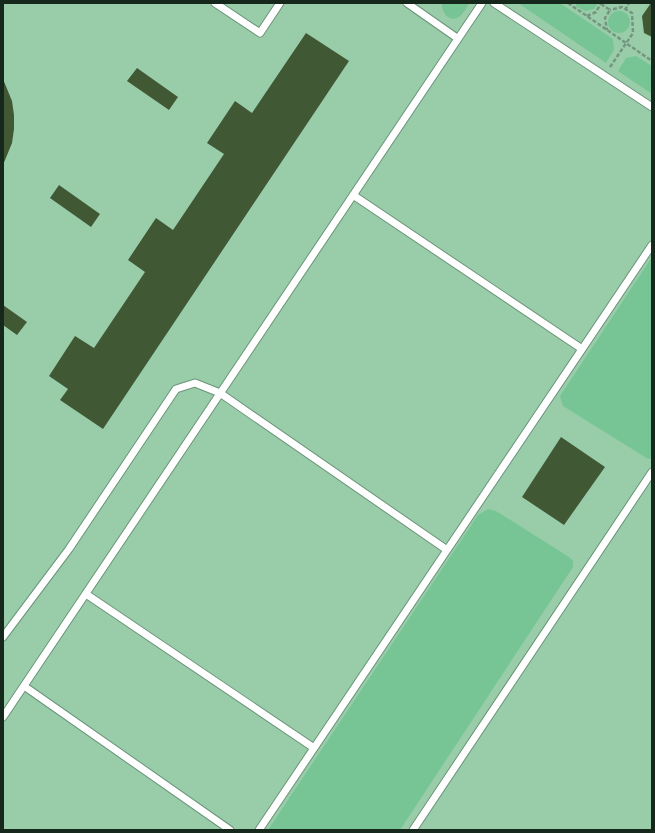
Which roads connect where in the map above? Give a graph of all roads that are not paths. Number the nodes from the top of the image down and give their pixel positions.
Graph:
1 (216, 3) edge
2 (280, 3) edge
3 (407, 3) edge
4 (482, 3) edge
5 (494, 3) edge
6 (458, 38) junction
7 (652, 107) edge
8 (353, 195) junction
9 (652, 245) edge
10 (582, 350) junction
11 (220, 393) junction
12 (652, 472) edge
13 (447, 550) junction
14 (86, 594) junction
15 (3, 637) edge
16 (24, 686) junction
17 (3, 717) edge
18 (314, 748) junction
19 (230, 830) edge
20 (259, 830) edge
21 (413, 830) edge

1 - 2 lane
3 - 6 lane
4 - 6 lane
5 - 7 lane
6 - 8 lane
8 - 10 lane
8 - 11 lane
9 - 10 lane
10 - 13 lane
11 - 13 lane
11 - 14 lane
11 - 15 lane
12 - 21 lane
13 - 18 lane
14 - 16 lane
14 - 18 lane
16 - 17 lane
16 - 19 lane
18 - 20 lane

